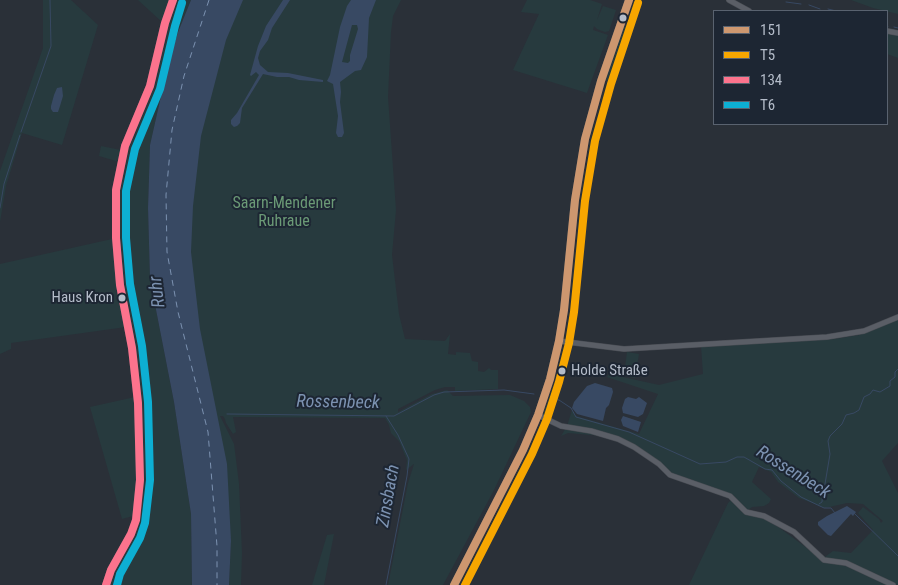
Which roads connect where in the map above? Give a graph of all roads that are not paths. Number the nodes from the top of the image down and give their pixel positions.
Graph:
1 (174, 0) edge
2 (629, 0) edge
3 (729, 0) edge
4 (748, 10) edge
5 (898, 317) edge
6 (559, 341) junction
7 (538, 415) junction
8 (106, 585) edge
9 (454, 585) edge
10 (893, 585) edge

1 - 8 main road
2 - 6 main road
3 - 4 street
5 - 6 street
6 - 7 main road
7 - 9 main road
7 - 10 street

